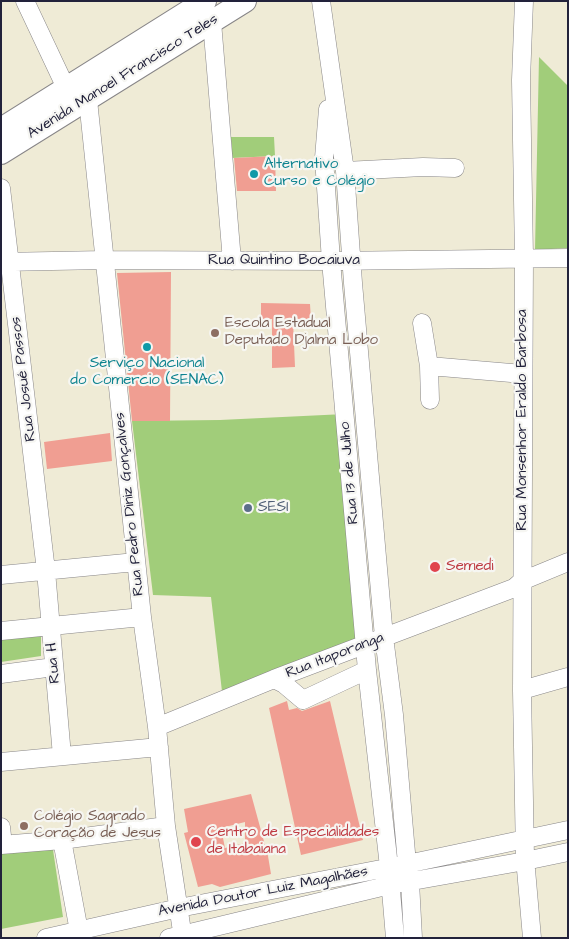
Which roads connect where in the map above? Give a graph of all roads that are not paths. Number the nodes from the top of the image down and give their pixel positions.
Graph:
1 (25, 1) edge
2 (245, 1) edge
3 (321, 1) edge
4 (524, 1) edge
5 (206, 6) edge
6 (134, 59) junction
7 (331, 79) junction
8 (66, 88) junction
9 (88, 100) junction
10 (1, 129) edge
11 (1, 153) edge
12 (455, 168) dead end
13 (345, 171) junction
14 (1, 188) edge
15 (524, 258) junction
16 (568, 258) edge
17 (104, 260) junction
18 (232, 261) junction
19 (331, 261) junction
20 (351, 261) junction
21 (6, 262) edge
22 (422, 323) dead end
23 (429, 366) junction
24 (522, 374) junction
25 (430, 400) dead end
26 (136, 562) junction
27 (568, 562) edge
28 (46, 571) junction
29 (568, 574) edge
30 (1, 575) edge
31 (520, 587) junction
32 (142, 617) junction
33 (51, 626) junction
34 (1, 631) edge
35 (384, 637) junction
36 (365, 645) junction
37 (54, 667) junction
38 (366, 670) junction
39 (1, 674) edge
40 (568, 677) edge
41 (274, 679) junction
42 (522, 690) junction
43 (158, 727) junction
44 (159, 747) junction
45 (62, 756) junction
46 (1, 762) edge
47 (166, 826) junction
48 (568, 830) edge
49 (2, 839) edge
50 (524, 839) junction
51 (62, 840) junction
52 (568, 852) edge
53 (525, 861) junction
54 (406, 864) junction
55 (389, 867) junction
56 (410, 882) junction
57 (390, 884) junction
58 (179, 908) junction
59 (79, 931) junction
60 (178, 937) edge
61 (46, 938) edge
62 (395, 938) edge
63 (413, 938) edge
64 (532, 938) edge

1 - 8 street
2 - 5 main road, Avenida Manoel Francisco Teles
3 - 7 street, Rua 13 de Julho
4 - 15 street, Rua Monsenhor Eraldo Barbosa
5 - 6 main road, Avenida Manoel Francisco Teles
5 - 18 street
6 - 8 main road, Avenida Manoel Francisco Teles
6 - 9 main road, Avenida Manoel Francisco Teles
7 - 13 street, Rua 13 de Julho
7 - 19 street, Rua 13 de Julho
8 - 10 main road, Avenida Manoel Francisco Teles
9 - 11 main road, Avenida Manoel Francisco Teles
9 - 17 street, Rua Pedro Diniz Gonçalves
12 - 13 street
13 - 20 street, Rua 13 de Julho
14 - 21 street, Rua Josué Passos
15 - 16 street, Rua Quintino Bocaiuva
15 - 20 street, Rua Quintino Bocaiuva
15 - 24 street, Rua Monsenhor Eraldo Barbosa
17 - 18 street, Rua Quintino Bocaiuva
17 - 21 street, Rua Quintino Bocaiuva
17 - 26 street, Rua Pedro Diniz Gonçalves
18 - 19 street, Rua Quintino Bocaiuva
19 - 20 street, Rua Quintino Bocaiuva
19 - 36 street, Rua 13 de Julho
20 - 35 street, Rua 13 de Julho
21 - 28 street, Rua Josué Passos
22 - 23 street
23 - 24 street
23 - 25 street
24 - 31 street, Rua Monsenhor Eraldo Barbosa
26 - 28 street
26 - 32 street, Rua Pedro Diniz Gonçalves
27 - 31 street, Rua Itaporanga
28 - 30 street
28 - 33 street, Rua H
29 - 31 street, Rua Itaporanga
31 - 35 street, Rua Itaporanga
31 - 42 street, Rua Monsenhor Eraldo Barbosa
32 - 33 street
32 - 43 street, Rua Pedro Diniz Gonçalves
33 - 34 street
33 - 37 street, Rua H
35 - 36 street, Rua Itaporanga
35 - 54 street, Rua 13 de Julho
36 - 38 street, Rua 13 de Julho
36 - 41 street, Rua Itaporanga
37 - 39 street
37 - 45 street, Rua H
38 - 41 street
38 - 55 street, Rua 13 de Julho
40 - 42 street
41 - 43 street, Rua Itaporanga
42 - 50 street, Rua Monsenhor Eraldo Barbosa
43 - 44 street, Rua Pedro Diniz Gonçalves
44 - 45 street
44 - 47 street, Rua Pedro Diniz Gonçalves
45 - 46 street
47 - 51 street
47 - 58 street, Rua Pedro Diniz Gonçalves
48 - 50 street, Avenida Doutor Luiz Magalhães
49 - 51 street
50 - 53 street, Rua Monsenhor Eraldo Barbosa
50 - 54 street, Avenida Doutor Luiz Magalhães
51 - 59 street
52 - 53 street, Avenida Doutor Luiz Magalhães
53 - 56 street, Avenida Doutor Luiz Magalhães
53 - 64 street, Rua Monsenhor Eraldo Barbosa
54 - 55 street, Avenida Doutor Luiz Magalhães
54 - 56 street, Rua 13 de Julho
55 - 57 street, Rua 13 de Julho
55 - 58 street, Avenida Doutor Luiz Magalhães
56 - 57 street, Avenida Doutor Luiz Magalhães
56 - 63 street, Rua 13 de Julho
57 - 60 street, Avenida Doutor Luiz Magalhães
57 - 62 street, Rua 13 de Julho
58 - 59 street, Avenida Doutor Luiz Magalhães
58 - 60 street, Rua Pedro Diniz Gonçalves
59 - 61 street, Avenida Doutor Luiz Magalhães

